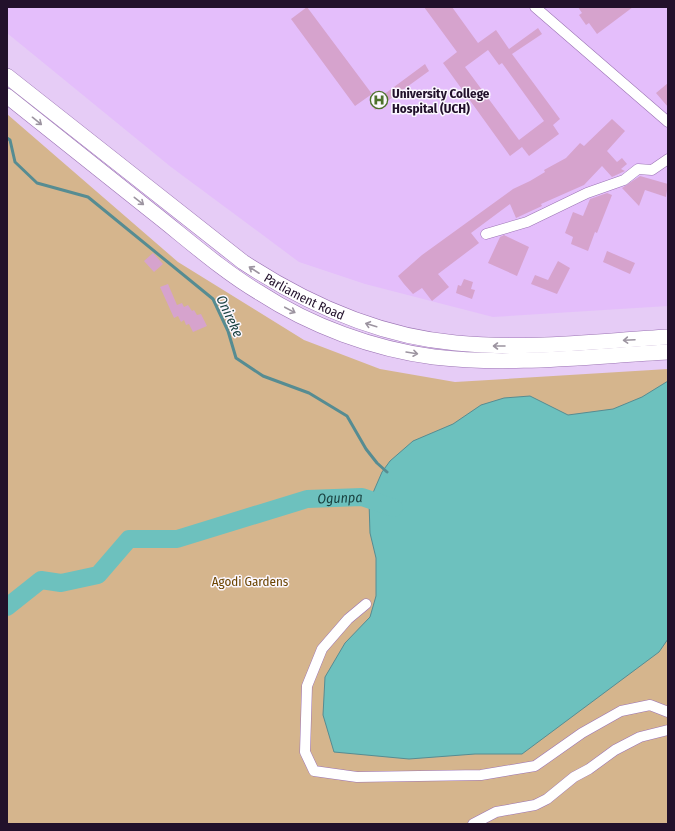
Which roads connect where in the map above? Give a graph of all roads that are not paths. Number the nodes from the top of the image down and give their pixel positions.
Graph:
1 (535, 7) edge
2 (7, 76) edge
3 (7, 96) edge
4 (668, 122) edge
5 (668, 159) edge
6 (486, 234) dead end
7 (668, 337) edge
8 (668, 352) edge
9 (366, 604) dead end
10 (668, 712) edge
11 (668, 730) edge
12 (473, 824) edge

1 - 4 street
7 -> 2 main road, Parliament Road
3 -> 8 main road, Parliament Road
5 - 6 street
9 - 10 street
11 - 12 street

